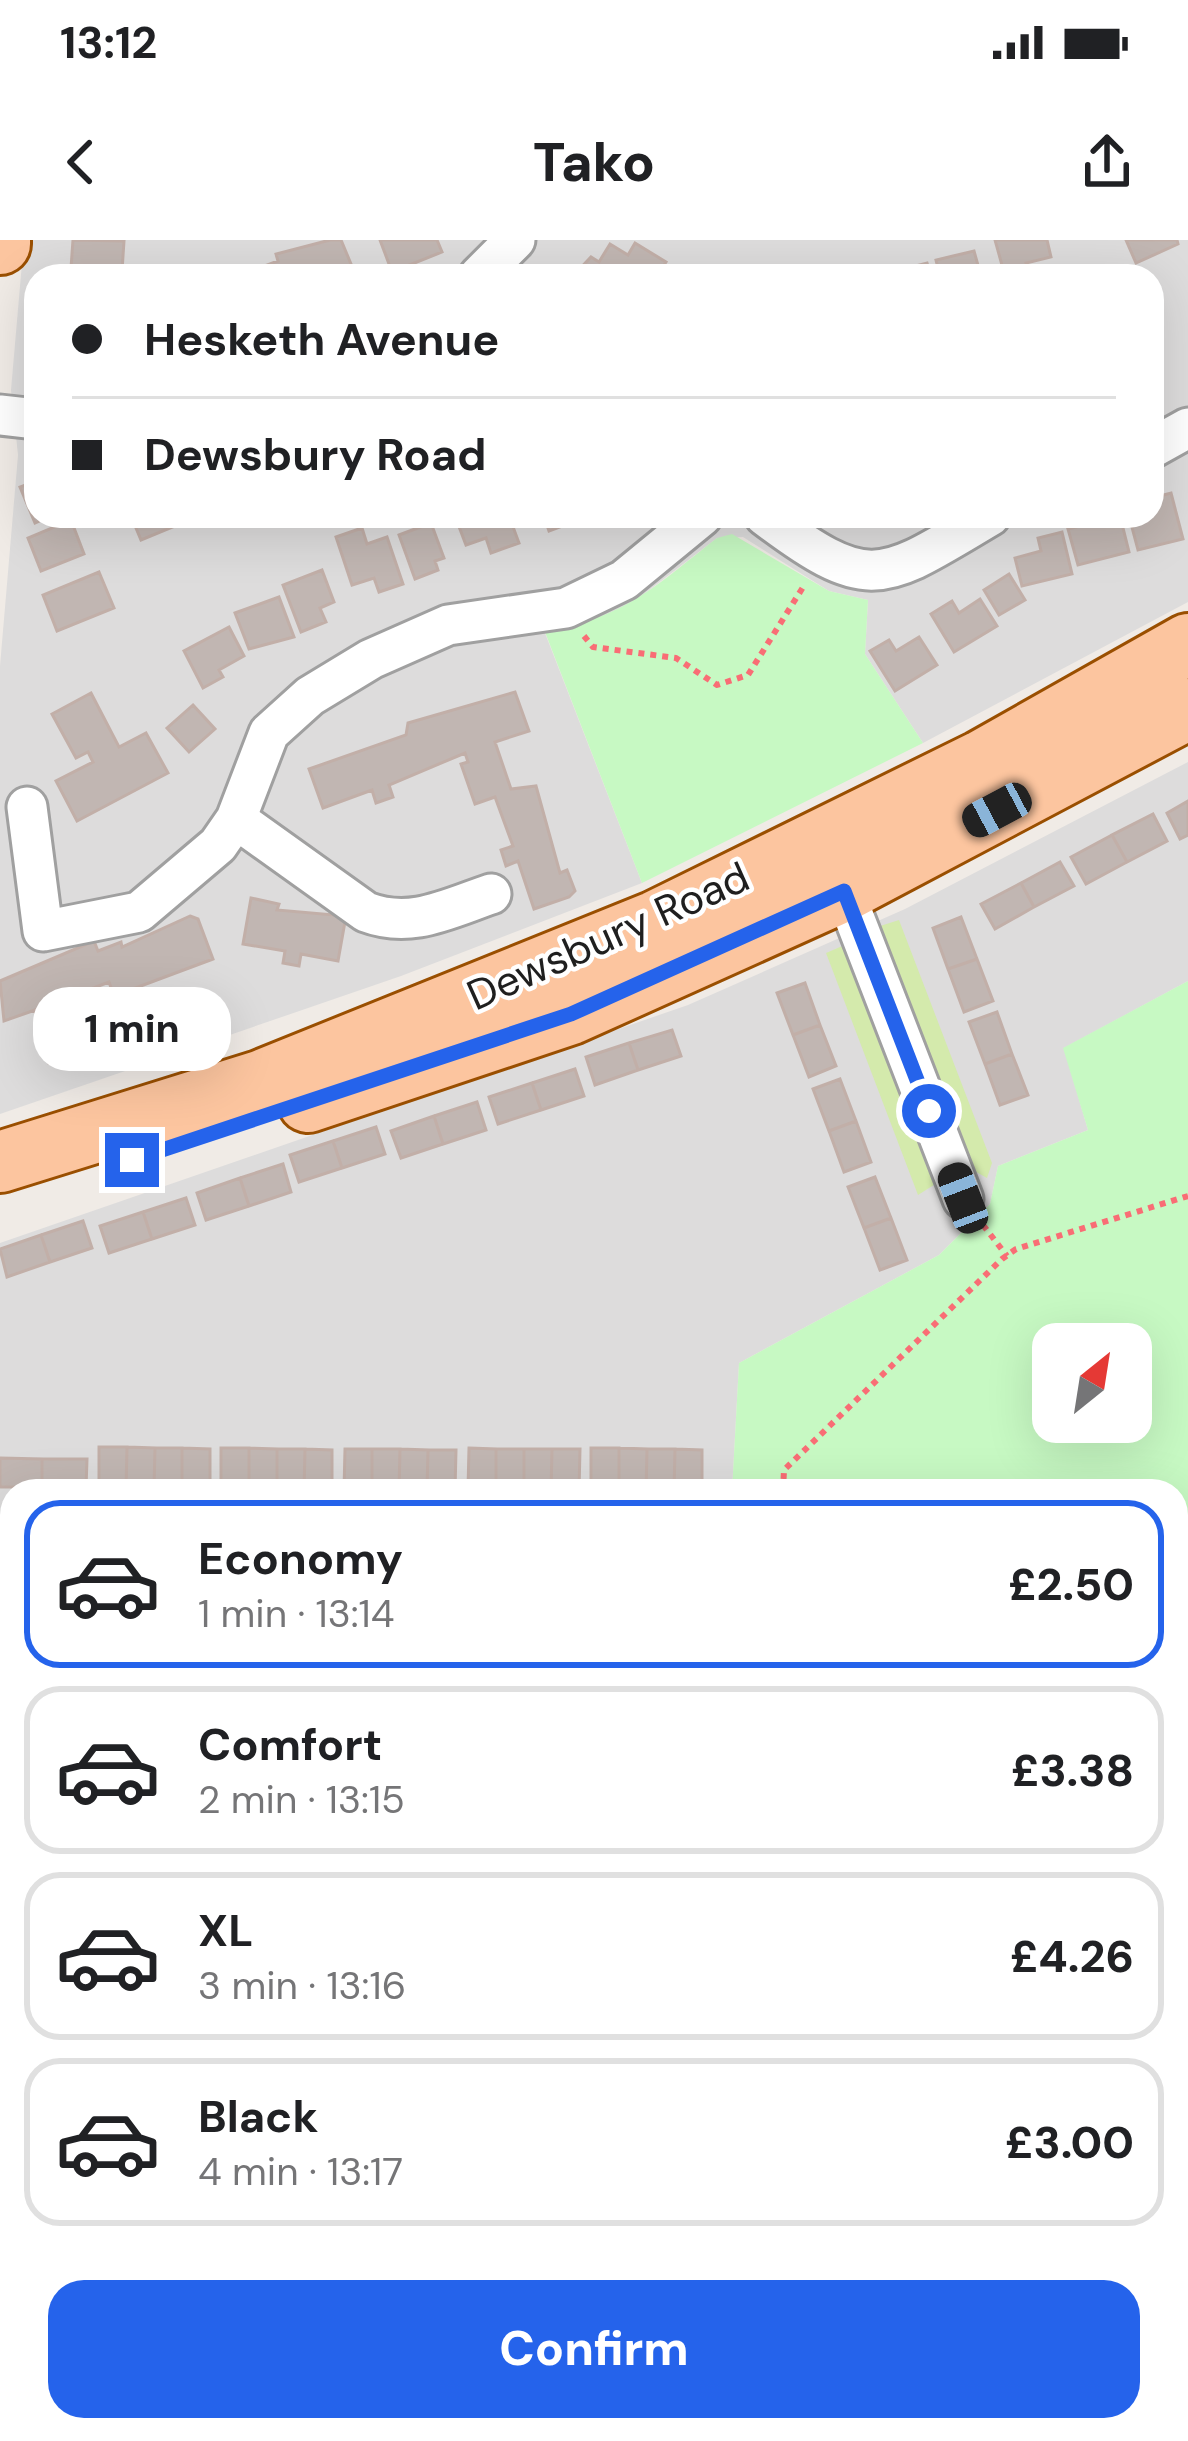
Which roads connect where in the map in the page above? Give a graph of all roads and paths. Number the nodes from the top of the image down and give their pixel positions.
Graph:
1 (515, 240) edge
2 (491, 264) edge
3 (687, 528) edge
4 (781, 528) edge
5 (969, 528) edge
6 (821, 557) junction
7 (1188, 644) edge
8 (593, 647) dead end
9 (1188, 709) edge
10 (27, 807) dead end
11 (236, 819) junction
12 (844, 891) junction
13 (491, 894) dead end
14 (0, 1162) edge
15 (1188, 1196) edge
16 (963, 1198) dead end
17 (0, 1204) edge
18 (784, 1479) edge

1 - 2 street
3 - 11 street
4 - 6 street
5 - 6 street
6 - 8 path
7 - 14 main road, Dewsbury Road
9 - 12 main road, Dewsbury Road
10 - 11 street
11 - 13 street
12 - 16 street
12 - 17 main road, Dewsbury Road
15 - 18 path

